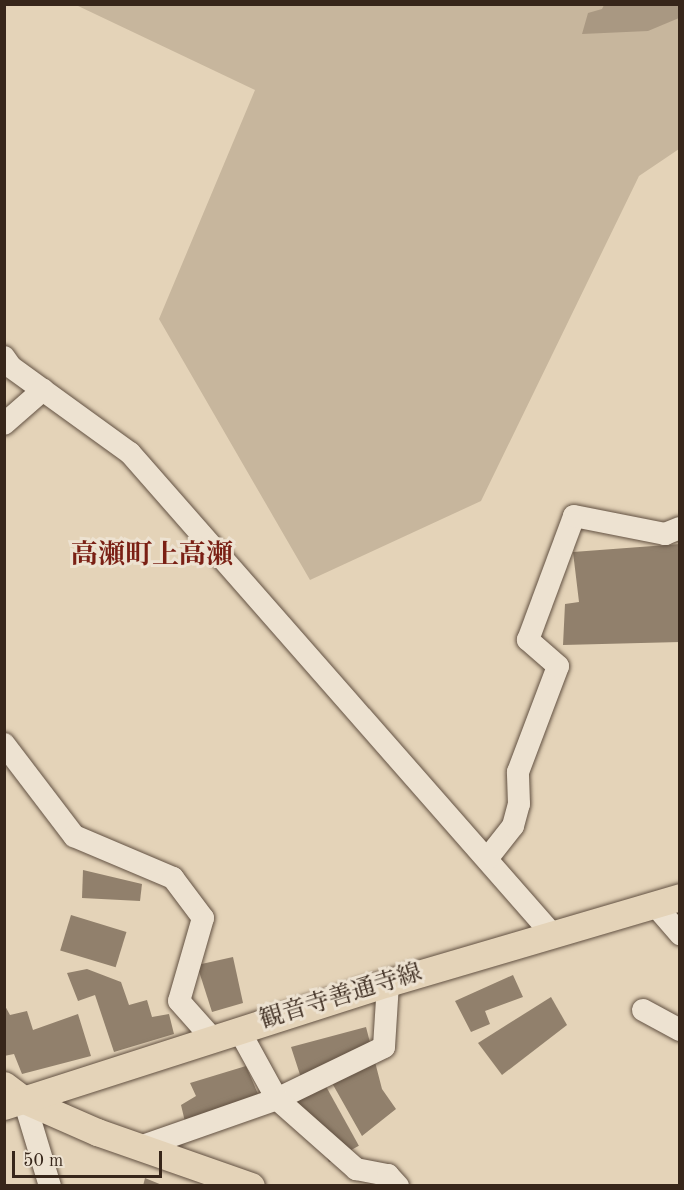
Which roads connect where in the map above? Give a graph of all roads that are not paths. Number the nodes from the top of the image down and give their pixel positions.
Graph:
1 (4, 357) edge
2 (43, 390) junction
3 (4, 424) edge
4 (680, 528) edge
5 (4, 744) edge
6 (487, 859) junction
7 (680, 897) edge
8 (654, 904) junction
9 (552, 934) junction
10 (680, 934) edge
11 (388, 983) junction
12 (643, 1010) dead end
13 (239, 1030) junction
14 (680, 1030) edge
15 (212, 1038) junction
16 (11, 1097) edge
17 (277, 1099) junction
18 (140, 1147) junction
19 (50, 1185) edge
20 (251, 1185) edge
21 (398, 1185) edge

1 - 2 street
2 - 3 street
2 - 6 street
4 - 6 street
5 - 15 street
6 - 9 street
7 - 8 main road, 観音寺善通寺線
8 - 9 main road, 観音寺善通寺線
8 - 10 street
9 - 11 main road, 観音寺善通寺線
11 - 13 main road, 観音寺善通寺線
11 - 17 street
12 - 14 street
13 - 15 main road, 観音寺善通寺線
13 - 17 street
15 - 16 main road, 観音寺善通寺線
16 - 18 main road
16 - 19 street
17 - 18 street
17 - 21 street
18 - 20 main road

